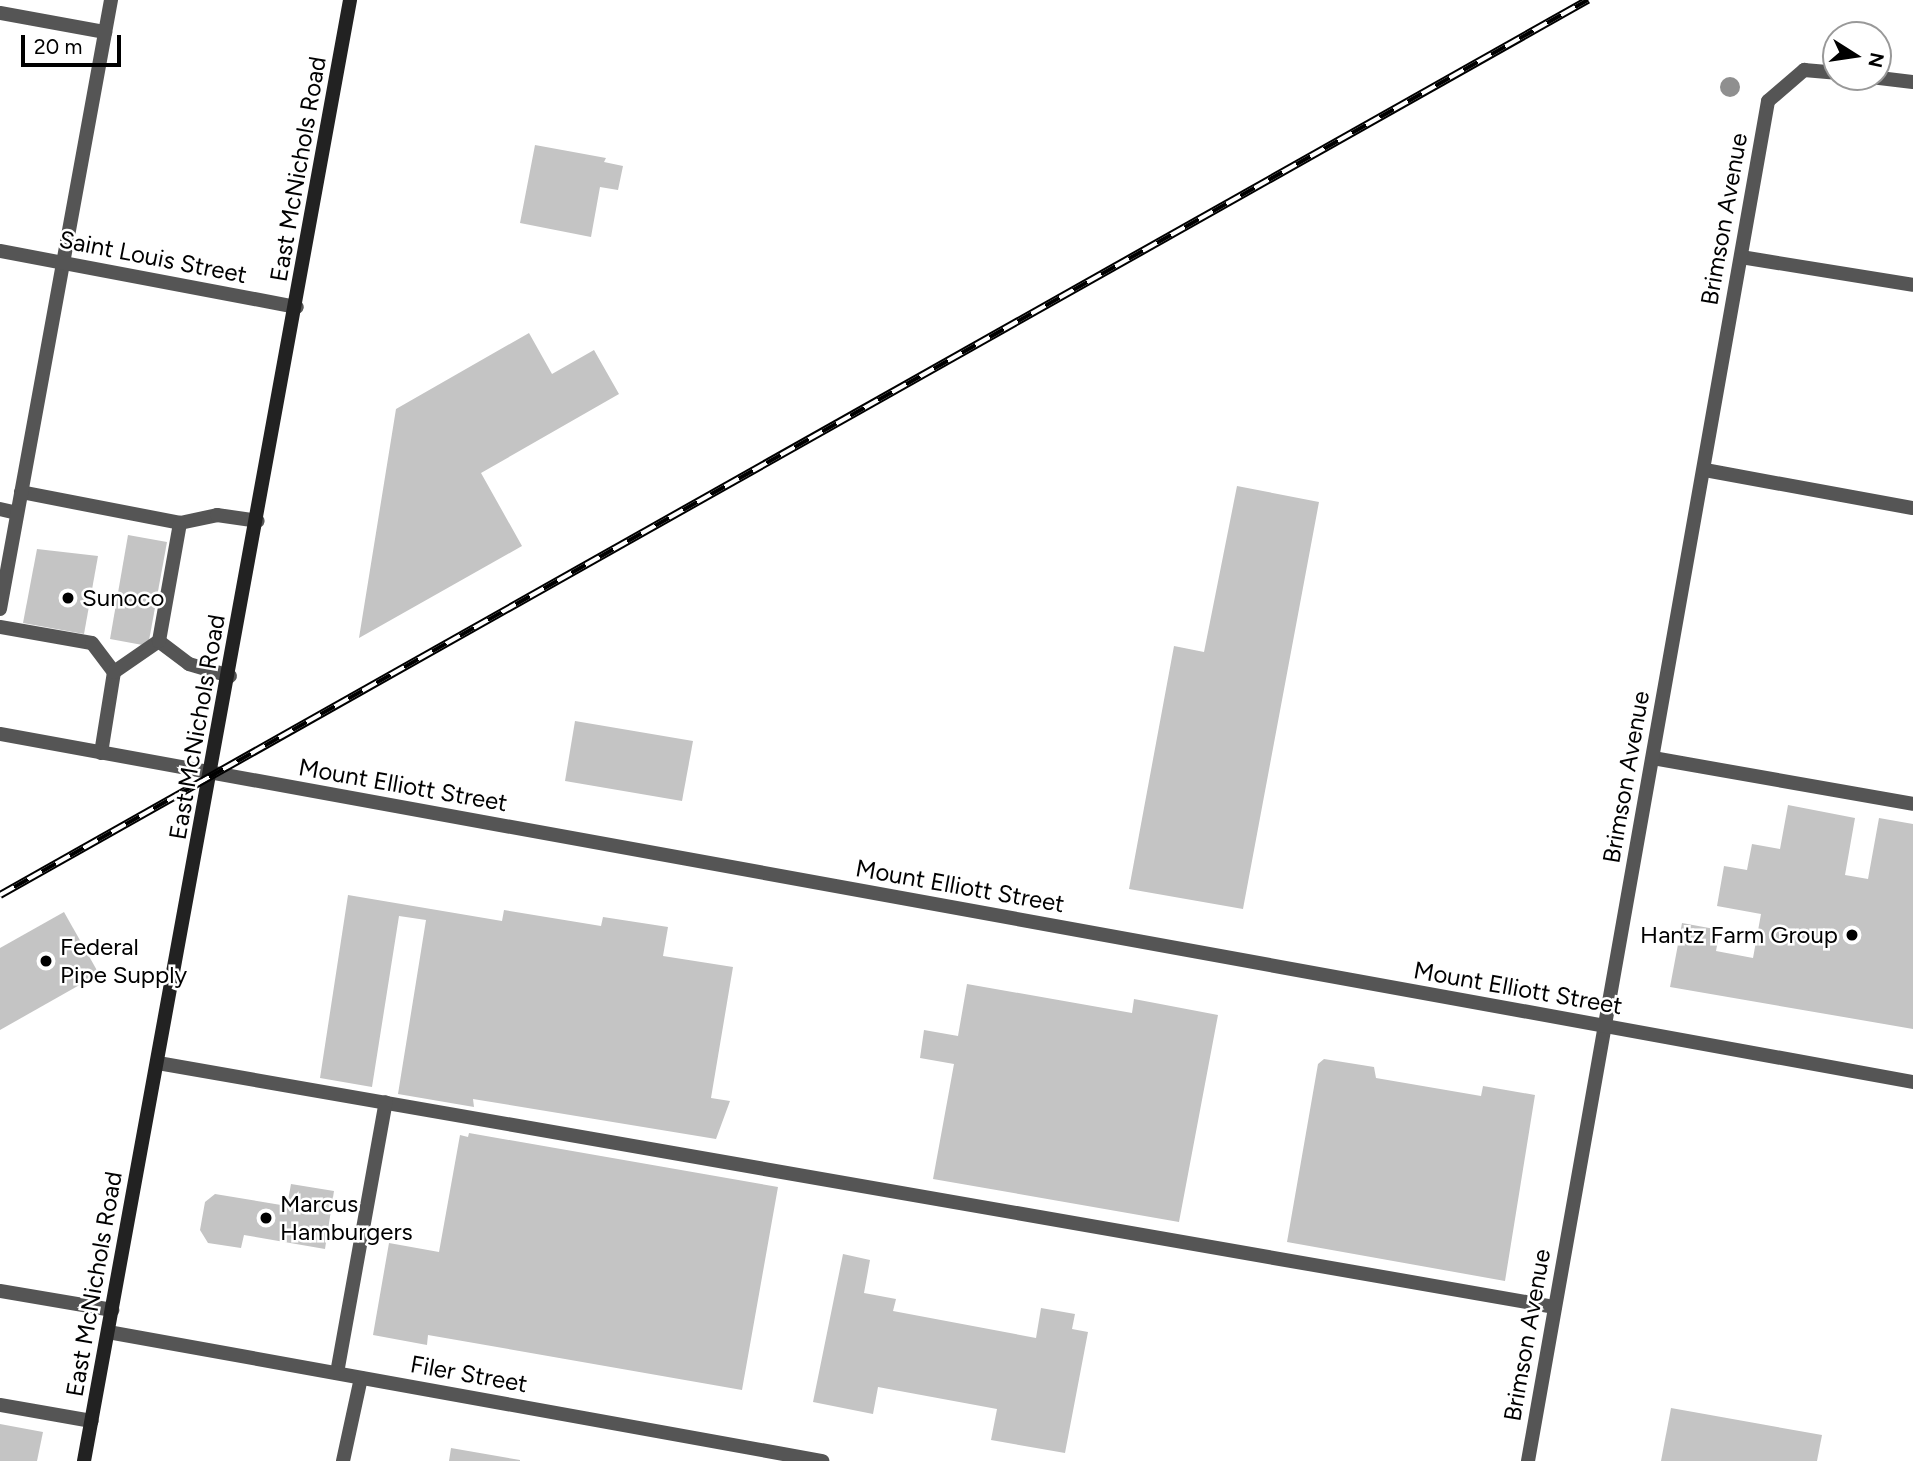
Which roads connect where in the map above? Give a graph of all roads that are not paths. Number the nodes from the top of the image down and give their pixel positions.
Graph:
1 (111, 0) edge
2 (350, 0) edge
3 (0, 13) edge
4 (105, 32) junction
5 (1822, 72) edge
6 (1892, 80) edge
7 (1913, 82) edge
8 (0, 251) edge
9 (1741, 257) junction
10 (63, 263) junction
11 (1913, 285) edge
12 (297, 307) junction
13 (1704, 470) junction
14 (21, 492) junction
15 (1913, 508) edge
16 (0, 509) edge
17 (17, 513) junction
18 (258, 521) junction
19 (180, 523) junction
20 (0, 609) edge
21 (0, 627) edge
22 (159, 640) junction
23 (114, 672) junction
24 (230, 677) junction
25 (0, 734) edge
26 (101, 753) junction
27 (1653, 758) junction
28 (212, 773) junction
29 (1913, 804) edge
30 (1604, 1027) junction
31 (158, 1063) junction
32 (1913, 1082) edge
33 (386, 1102) junction
34 (0, 1291) edge
35 (1555, 1307) junction
36 (112, 1310) junction
37 (108, 1332) junction
38 (337, 1373) junction
39 (361, 1378) junction
40 (0, 1405) edge
41 (92, 1422) junction
42 (84, 1461) edge
43 (343, 1461) edge
44 (822, 1461) edge
45 (1528, 1461) edge

1 - 4 street
2 - 12 main road, East McNichols Road
3 - 4 street
4 - 10 street
5 - 9 street, Brimson Avenue
6 - 7 street
8 - 10 street, Saint Louis Street
9 - 11 street
9 - 13 street, Brimson Avenue
10 - 12 street, Saint Louis Street
10 - 14 street
12 - 18 main road, East McNichols Road
13 - 15 street
13 - 27 street, Brimson Avenue
14 - 17 street
14 - 19 street
16 - 17 street
17 - 20 street
18 - 19 street
18 - 24 main road, East McNichols Road
19 - 22 street
21 - 23 street
22 - 23 street
22 - 24 street
23 - 26 street
24 - 28 main road, East McNichols Road
25 - 26 street, Mount Elliott Street
26 - 28 street, Mount Elliott Street
27 - 29 street
27 - 30 street, Brimson Avenue
28 - 30 street, Mount Elliott Street
28 - 31 main road, East McNichols Road
30 - 32 street, Mount Elliott Street
30 - 35 street, Brimson Avenue
31 - 33 street
31 - 36 main road, East McNichols Road
33 - 35 street
33 - 38 street
34 - 36 street
35 - 45 street, Brimson Avenue
36 - 37 main road, East McNichols Road
37 - 38 street, Filer Street
37 - 41 main road, East McNichols Road
38 - 39 street, Filer Street
39 - 43 street
39 - 44 street, Filer Street
40 - 41 street
41 - 42 main road, East McNichols Road

